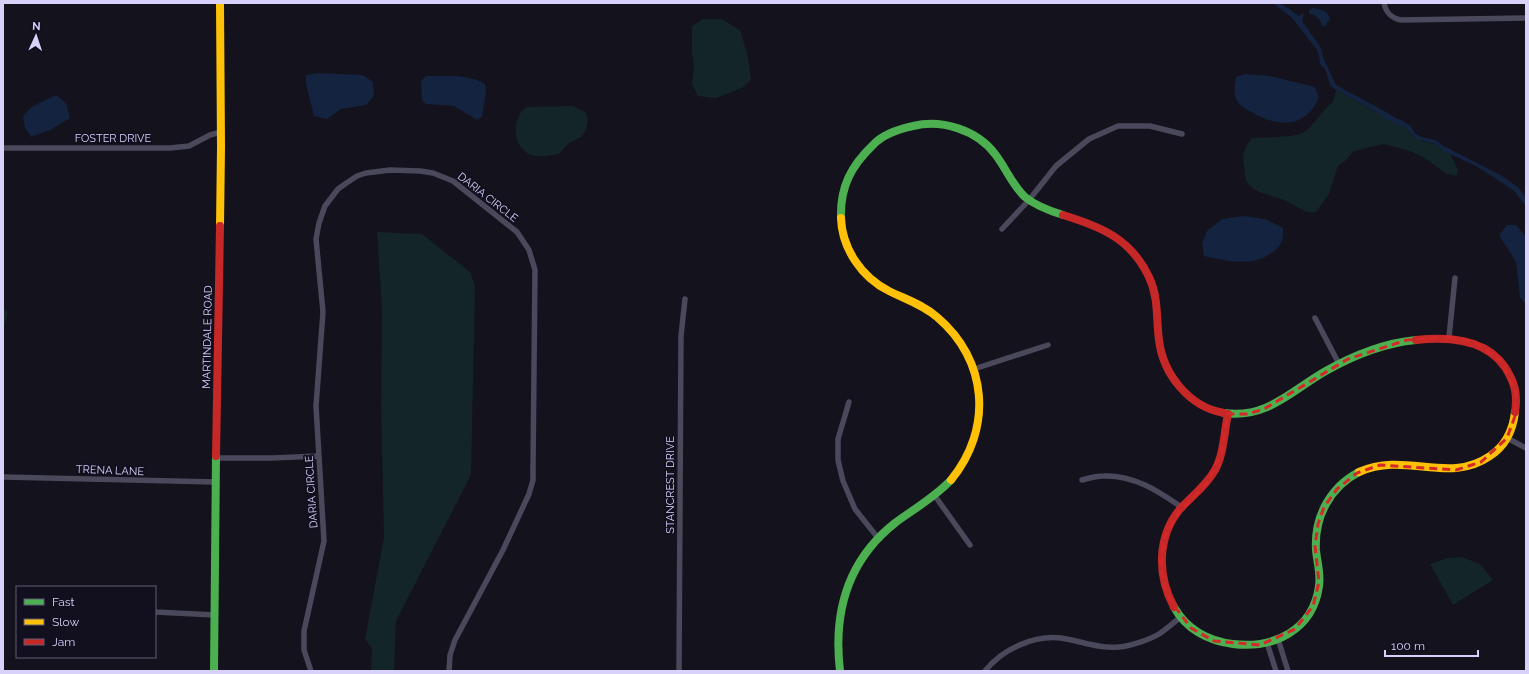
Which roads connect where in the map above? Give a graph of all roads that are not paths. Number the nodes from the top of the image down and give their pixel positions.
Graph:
1 (220, 3) edge
2 (1384, 3) edge
3 (1526, 18) edge
4 (221, 132) junction
5 (1182, 134) dead end
6 (3, 148) edge
7 (1029, 200) junction
8 (1002, 229) dead end
9 (1455, 278) dead end
10 (685, 300) dead end
11 (1315, 318) dead end
12 (1449, 337) junction
13 (1048, 345) dead end
14 (1339, 364) junction
15 (974, 369) junction
16 (849, 402) dead end
17 (1228, 414) junction
18 (1507, 438) junction
19 (1526, 448) edge
20 (319, 456) junction
21 (217, 458) junction
22 (3, 477) edge
23 (1082, 480) dead end
24 (216, 482) junction
25 (935, 496) junction
26 (1183, 508) junction
27 (878, 538) junction
28 (970, 545) dead end
29 (156, 612) edge
30 (215, 615) junction
31 (1181, 617) junction
32 (1278, 639) junction
33 (1267, 643) junction
34 (214, 671) edge
35 (311, 671) edge
36 (449, 671) edge
37 (679, 671) edge
38 (840, 671) edge
39 (985, 671) edge
40 (1276, 671) edge
41 (1288, 671) edge

1 - 4 street, MARTINDALE ROAD
2 - 3 street
4 - 6 street, FOSTER DRIVE
4 - 21 street, MARTINDALE ROAD
5 - 7 street
7 - 8 street
7 - 15 street
7 - 17 street
9 - 12 street
10 - 37 street, STANCREST DRIVE
11 - 14 street
12 - 14 street
12 - 18 street
13 - 15 street
14 - 17 street
15 - 25 street
16 - 27 street
17 - 26 street
18 - 19 street
18 - 32 street
20 - 21 street
20 - 35 street, DARIA CIRCLE
20 - 36 street, DARIA CIRCLE
21 - 24 street, MARTINDALE ROAD
22 - 24 street, TRENA LANE
23 - 26 street
24 - 30 street, MARTINDALE ROAD
25 - 27 street
25 - 28 street
26 - 31 street
27 - 38 street
29 - 30 street
30 - 34 street, MARTINDALE ROAD
31 - 33 street
31 - 39 street
32 - 33 street
32 - 41 street
33 - 40 street

